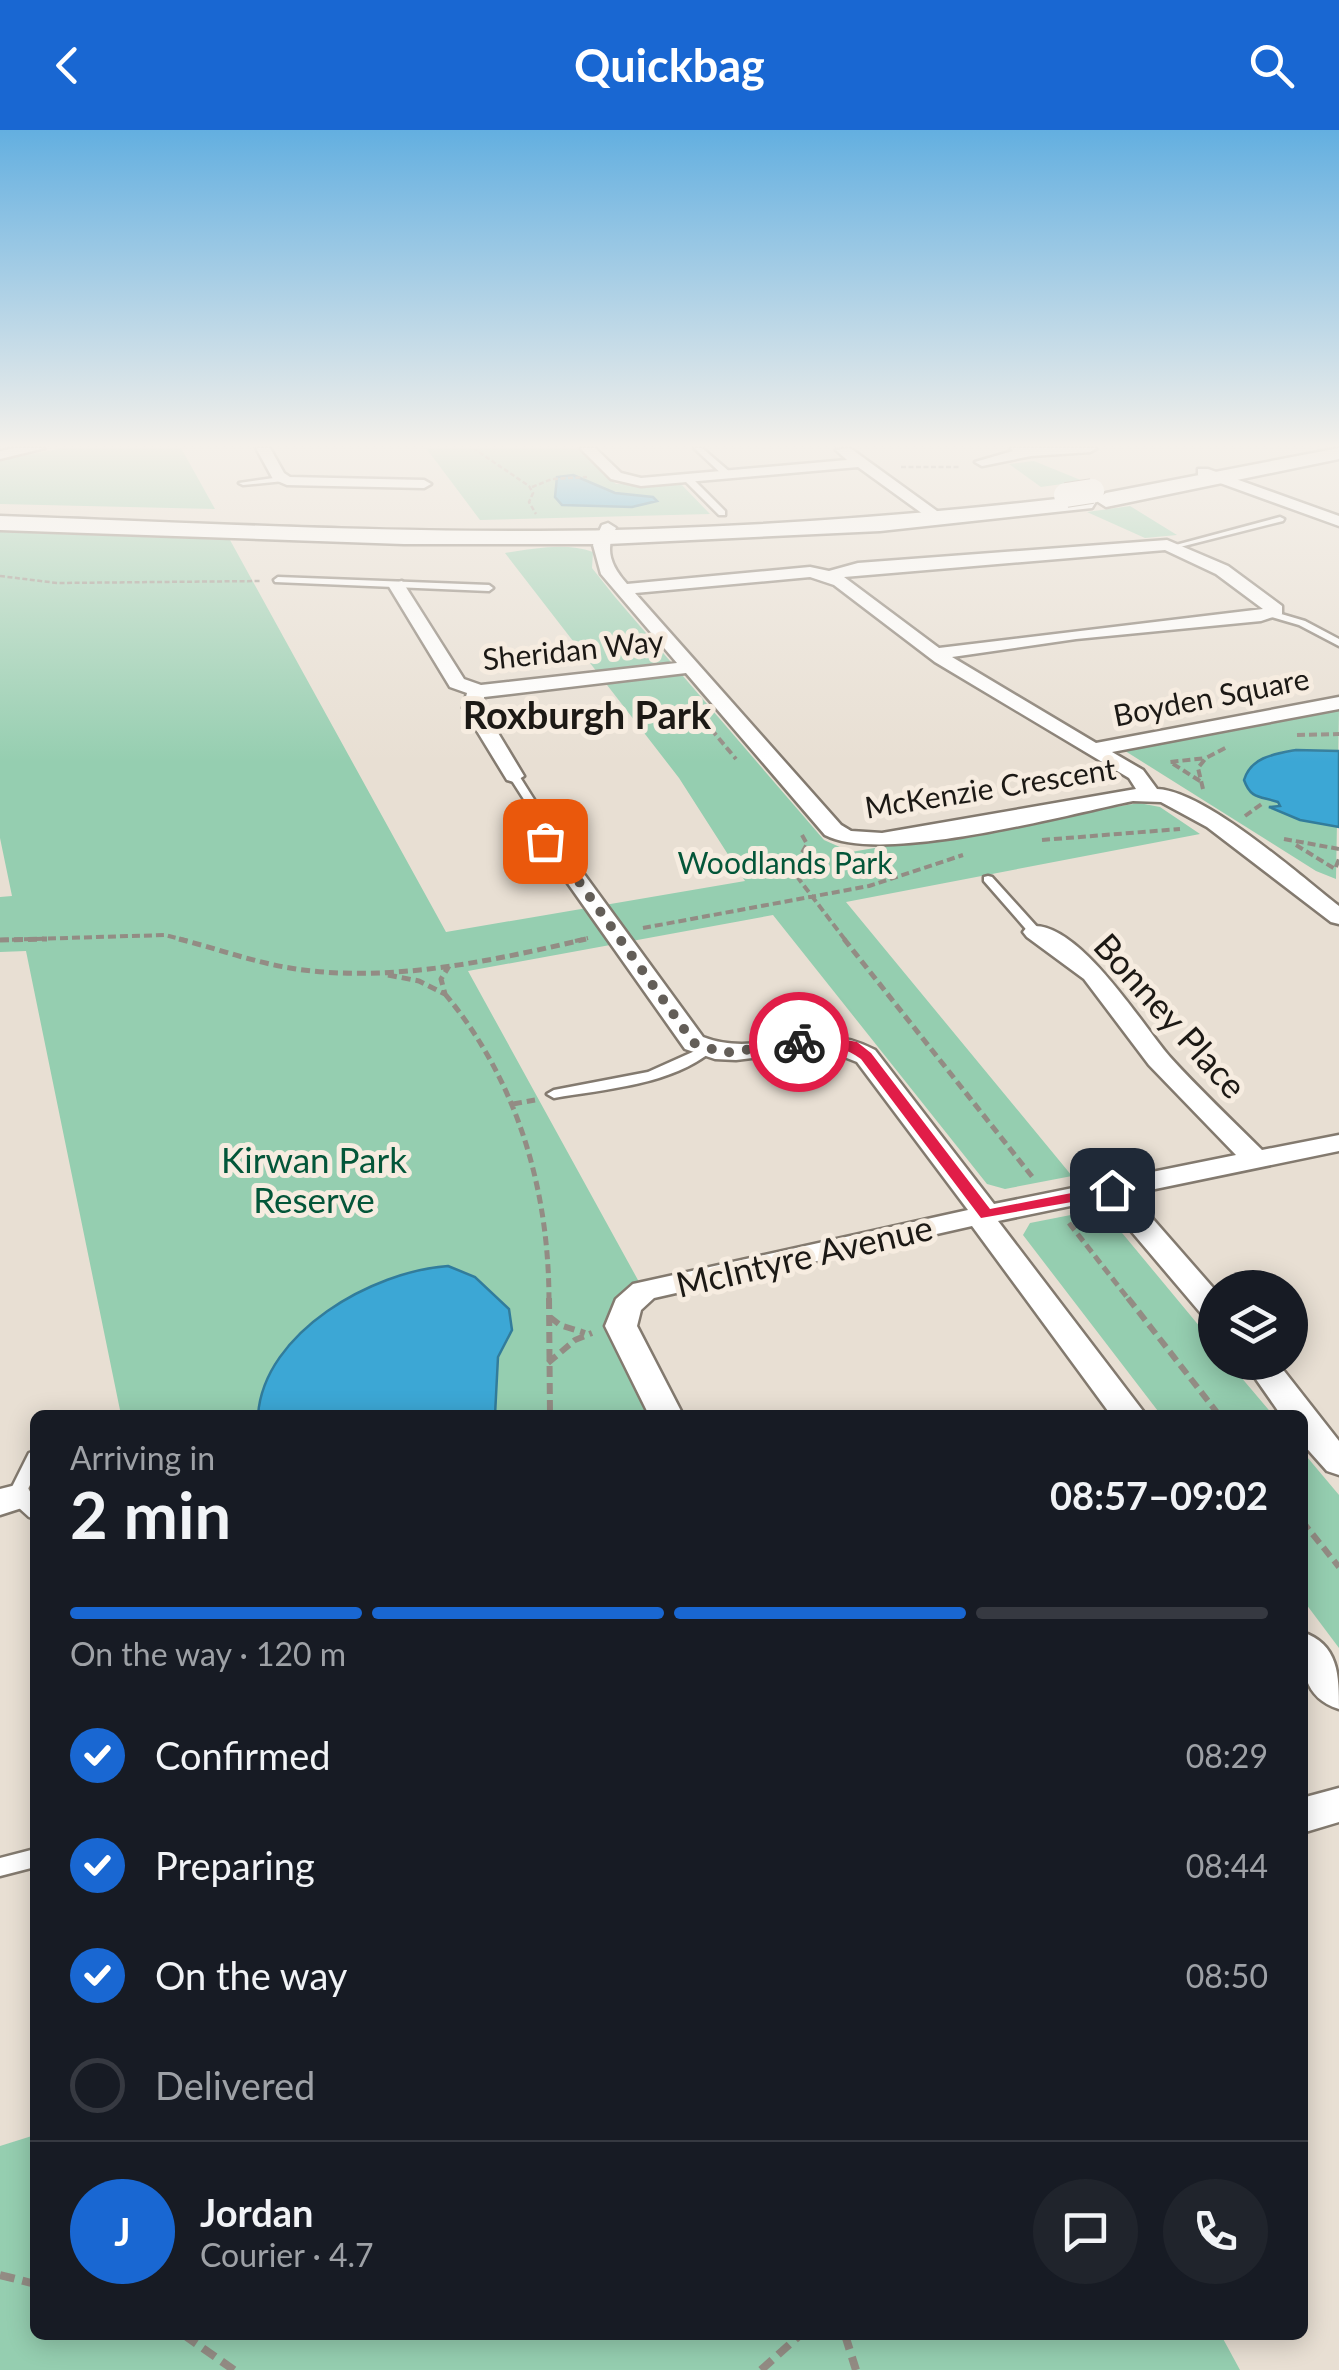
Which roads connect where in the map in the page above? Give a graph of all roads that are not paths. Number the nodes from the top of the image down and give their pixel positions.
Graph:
1 (608, 553) edge
2 (1082, 553) edge
3 (1188, 553) edge
4 (832, 574) junction
5 (278, 580) road end
6 (616, 581) junction
7 (396, 585) junction
8 (489, 588) dead end
9 (1271, 614) junction
10 (1339, 643) edge
11 (935, 654) junction
12 (692, 667) junction
13 (479, 691) junction
14 (1339, 703) edge
15 (1094, 749) junction
16 (514, 776) joint
17 (1150, 794) junction
18 (530, 801) dead end
19 (540, 831) dead end
20 (574, 874) joint
21 (1338, 876) edge
22 (988, 879) dead end
23 (1310, 892) junction
24 (1339, 916) edge
25 (1035, 932) joint
26 (706, 1050) junction
27 (554, 1094) dead end
28 (1339, 1143) edge
29 (1256, 1160) junction
30 (1112, 1190) junction
31 (983, 1215) junction
32 (1198, 1290) edge
33 (1273, 1380) edge
34 (663, 1410) edge
35 (1125, 1410) edge
36 (1294, 1410) edge
37 (1308, 1427) edge
38 (1339, 1462) edge
39 (30, 1469) edge
40 (17, 1504) edge
41 (1308, 1654) edge
42 (1339, 1694) edge
43 (1339, 1805) edge
44 (1308, 1814) edge
45 (30, 1859) edge
46 (0, 1867) edge

1 - 6 street, McKenzie Crescent
2 - 4 street
3 - 9 street
4 - 6 street
4 - 11 street
5 - 7 lane, Sheridan Way
6 - 12 street, McKenzie Crescent
7 - 8 lane, Sheridan Way
7 - 13 street, Sheridan Way
9 - 10 lane
9 - 11 street
11 - 15 street
12 - 13 street, Sheridan Way
12 - 17 street, McKenzie Crescent
13 - 16 street
14 - 15 street, Boyden Square
15 - 17 street
16 - 18 lane
17 - 23 street, McKenzie Crescent
19 - 20 lane
20 - 26 street
21 - 23 street
22 - 25 lane, Bonney Place
23 - 24 street, McKenzie Crescent
25 - 29 street, Bonney Place
26 - 27 lane
26 - 31 street
28 - 29 street, McIntyre Avenue
29 - 30 street, McIntyre Avenue
30 - 31 street, McIntyre Avenue
30 - 32 street
31 - 34 street, McIntyre Avenue
31 - 35 street
33 - 36 street
37 - 38 street
39 - 40 lane
41 - 42 street
43 - 44 street
45 - 46 lane

